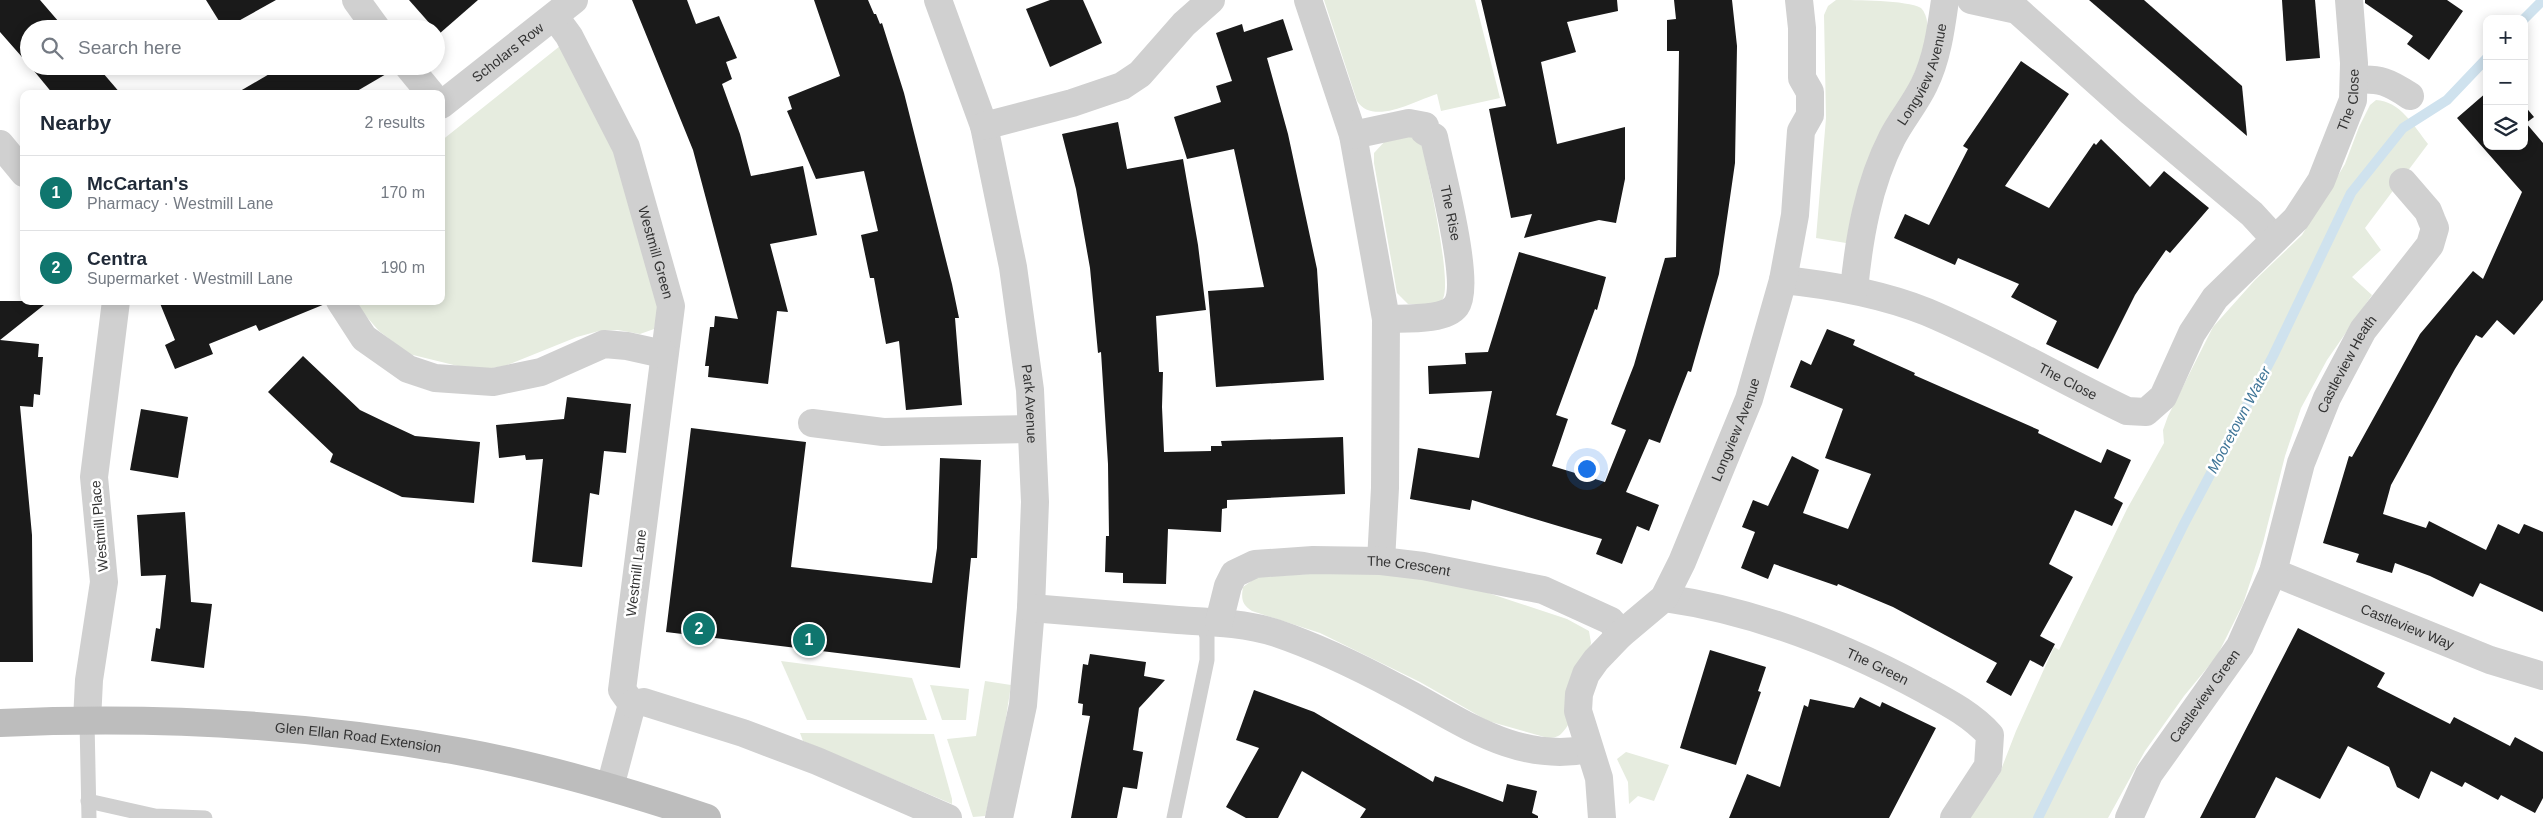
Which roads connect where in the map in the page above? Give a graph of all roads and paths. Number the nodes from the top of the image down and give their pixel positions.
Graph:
1 (356, 0) edge
2 (938, 0) edge
3 (1211, 0) edge
4 (1308, 0) edge
5 (1799, 0) edge
6 (1945, 0) edge
7 (1970, 0) edge
8 (2349, 0) edge
9 (2022, 5) edge
10 (564, 8) edge
11 (370, 20) edge
12 (415, 75) edge
13 (2354, 80) junction
14 (428, 90) edge
15 (2410, 96) dead end
16 (445, 102) edge
17 (984, 126) junction
18 (1353, 134) junction
19 (0, 144) edge
20 (20, 168) edge
21 (2403, 182) dead end
22 (2275, 239) junction
23 (1783, 280) junction
24 (1854, 290) junction
25 (116, 305) edge
26 (343, 305) edge
27 (1386, 319) junction
28 (663, 354) junction
29 (812, 423) dead end
30 (1031, 429) junction
31 (1381, 561) junction
32 (2273, 572) junction
33 (1664, 598) junction
34 (1031, 608) junction
35 (1211, 622) junction
36 (1620, 635) junction
37 (2543, 676) edge
38 (632, 704) junction
39 (86, 721) junction
40 (0, 723) edge
41 (1589, 749) junction
42 (610, 787) junction
43 (88, 801) junction
44 (89, 818) edge
45 (205, 818) edge
46 (708, 818) edge
47 (948, 818) edge
48 (999, 818) edge
49 (1174, 818) edge
50 (1602, 818) edge
51 (1954, 818) edge
52 (2129, 818) edge

1 - 11 street
2 - 17 street, Park Avenue
3 - 17 street
4 - 18 street
5 - 23 street, Longview Avenue
6 - 24 street, Longview Avenue
7 - 9 street
8 - 13 street, The Close
9 - 22 street
10 - 16 street, Scholars Row
10 - 28 street, Westmill Green
12 - 14 street
13 - 15 street
13 - 22 street, The Close
17 - 30 street, Park Avenue
18 - 27 street
18 - 27 street, The Rise
19 - 20 street
21 - 32 street, Castleview Heath
22 - 24 street, The Close
23 - 24 street, The Close
23 - 33 street, Longview Avenue
25 - 39 street, Westmill Place
26 - 28 street
27 - 31 street
28 - 38 street, Westmill Lane
29 - 30 street
30 - 34 street, Park Avenue
31 - 35 street, The Crescent
31 - 36 street, The Crescent
32 - 37 street, Castleview Way
32 - 52 street, Castleview Green
33 - 36 street, Longview Avenue
33 - 51 street, The Green
34 - 35 street
34 - 48 street, Park Avenue
35 - 41 street
35 - 49 lane
36 - 41 street, Longview Avenue
38 - 42 street
38 - 47 street
39 - 40 street, Glen Ellan Road Extension
39 - 42 street, Glen Ellan Road Extension
39 - 43 lane
41 - 50 street, Longview Avenue
42 - 46 street, Glen Ellan Road Extension
43 - 44 lane
43 - 45 lane

